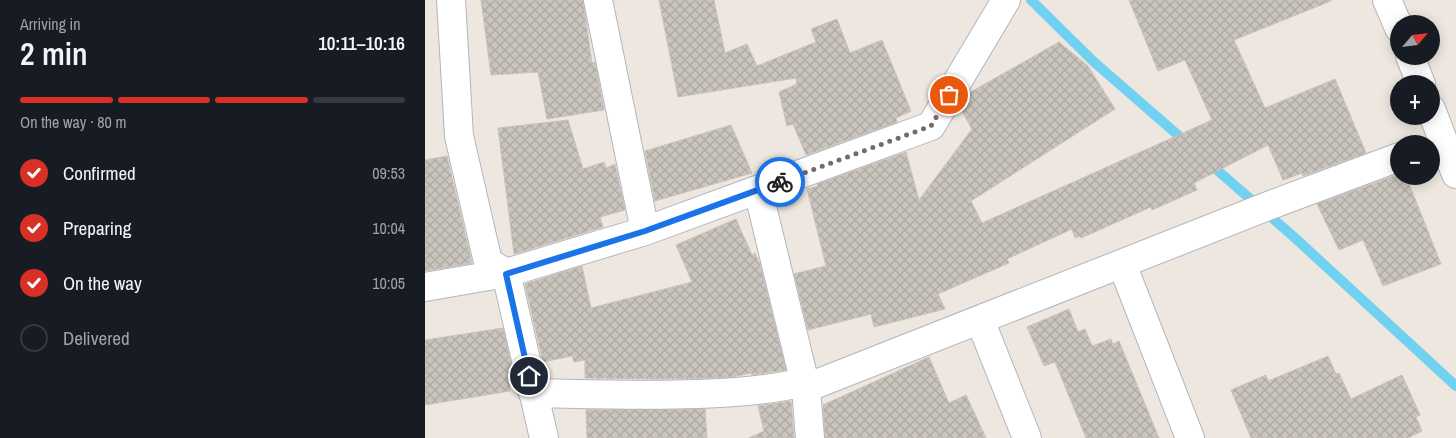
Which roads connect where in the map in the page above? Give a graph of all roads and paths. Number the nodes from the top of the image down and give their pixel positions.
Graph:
1 (451, 0) edge
2 (598, 0) edge
3 (1006, 0) edge
4 (1387, 0) edge
5 (1393, 15) edge
6 (1438, 125) edge
7 (1443, 138) edge
8 (1390, 160) edge
9 (1456, 174) edge
10 (758, 190) junction
11 (645, 231) junction
12 (1122, 264) junction
13 (506, 274) junction
14 (425, 287) edge
15 (980, 320) junction
16 (805, 385) junction
17 (533, 393) junction
18 (544, 438) edge
19 (810, 438) edge
20 (1027, 438) edge
21 (1189, 438) edge

1 - 13 street
2 - 11 street
3 - 10 street
4 - 5 street
6 - 7 street
7 - 9 street
8 - 12 street
10 - 11 street
10 - 16 street
11 - 13 street
12 - 15 street
12 - 21 street
13 - 14 street
13 - 17 street
15 - 16 street
15 - 20 street
16 - 17 street
16 - 19 street
17 - 18 street

